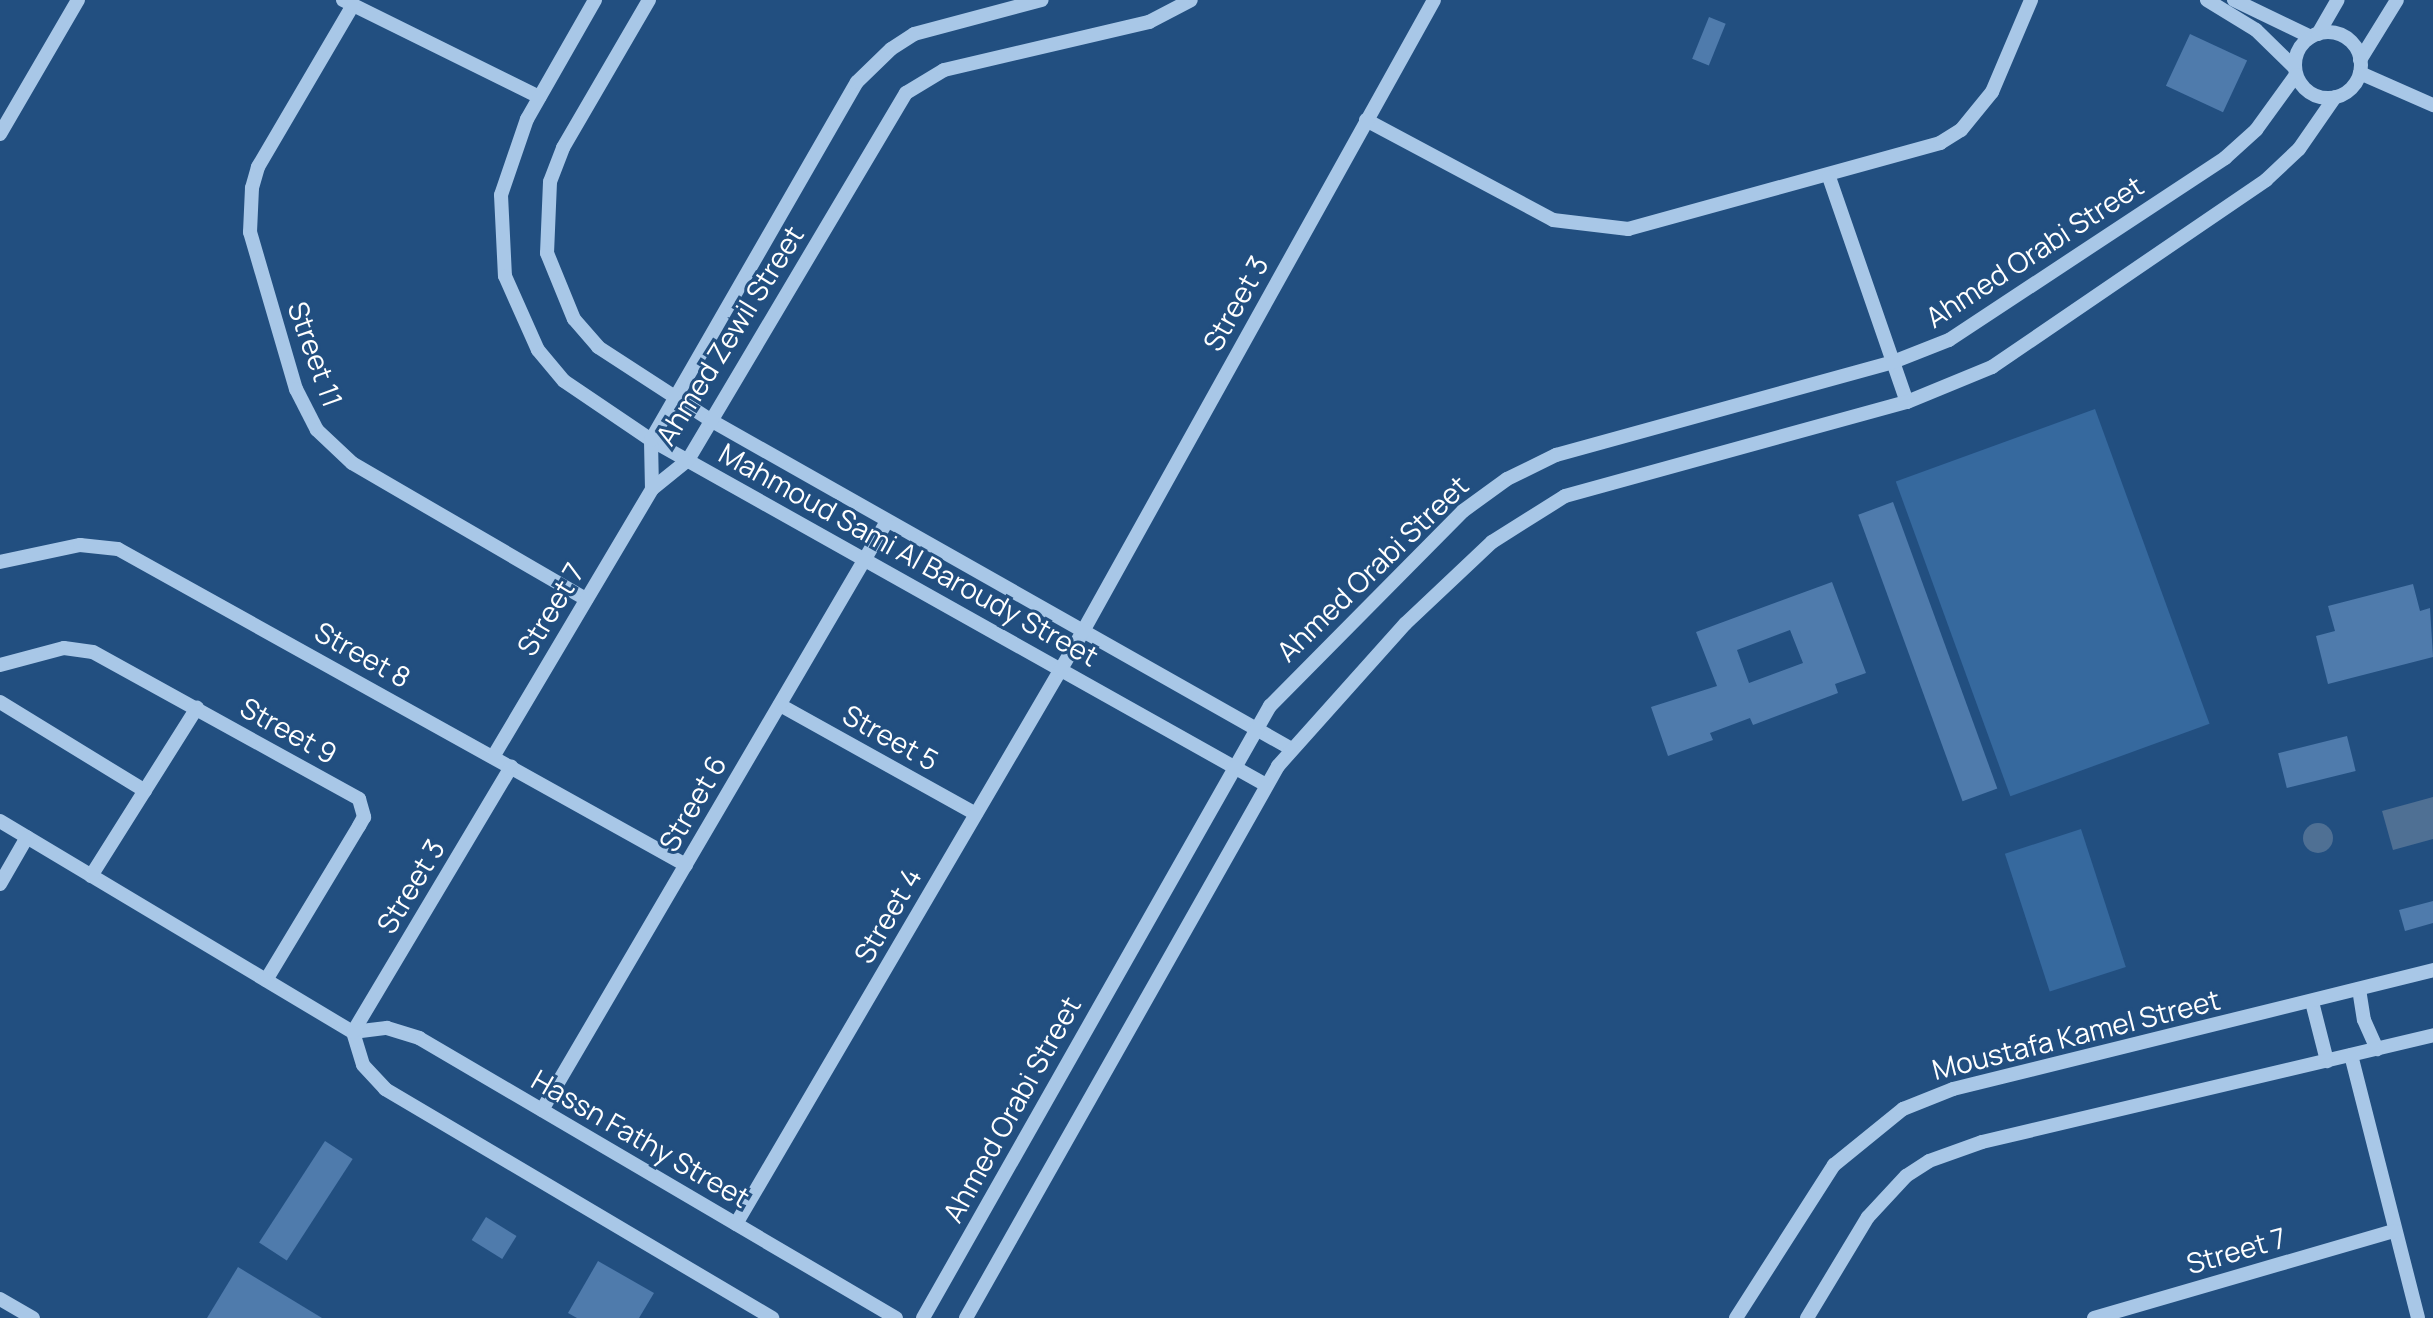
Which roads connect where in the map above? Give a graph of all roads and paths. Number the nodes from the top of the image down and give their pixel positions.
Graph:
1 (78, 0) edge
2 (595, 0) edge
3 (649, 0) edge
4 (1042, 0) edge
5 (1191, 0) edge
6 (1434, 0) edge
7 (2031, 0) edge
8 (2207, 0) edge
9 (2234, 0) edge
10 (2338, 0) edge
11 (2397, 0) edge
12 (348, 3) edge
13 (2314, 36) junction
14 (2360, 66) junction
15 (2296, 72) junction
16 (539, 97) junction
17 (2335, 97) junction
18 (2433, 105) edge
19 (1366, 120) junction
20 (0, 134) edge
21 (1829, 177) junction
22 (1893, 362) junction
23 (675, 398) junction
24 (1907, 402) junction
25 (712, 421) junction
26 (651, 440) junction
27 (688, 460) junction
28 (652, 489) junction
29 (886, 523) junction
30 (865, 560) junction
31 (0, 562) edge
32 (586, 599) junction
33 (1082, 633) junction
34 (0, 665) edge
35 (1061, 670) junction
36 (0, 702) edge
37 (780, 705) junction
38 (197, 708) junction
39 (1255, 729) junction
40 (1290, 748) junction
41 (493, 757) junction
42 (1234, 766) junction
43 (511, 767) junction
44 (1266, 785) junction
45 (145, 791) junction
46 (976, 814) junction
47 (0, 821) edge
48 (27, 837) junction
49 (686, 865) junction
50 (91, 876) junction
51 (0, 884) edge
52 (2433, 970) edge
53 (266, 980) junction
54 (2359, 989) junction
55 (2312, 1002) junction
56 (353, 1032) junction
57 (2433, 1035) edge
58 (2377, 1049) junction
59 (2351, 1055) junction
60 (2327, 1061) junction
61 (542, 1110) junction
62 (736, 1224) junction
63 (2394, 1231) junction
64 (0, 1299) edge
65 (33, 1318) edge
66 (772, 1318) edge
67 (896, 1318) edge
68 (923, 1318) edge
69 (966, 1318) edge
70 (1736, 1318) edge
71 (1807, 1318) edge
72 (2094, 1318) edge
73 (2418, 1318) edge

1 - 20 street
2 - 16 street, Mahmoud Sami Al Baroudy Street
3 - 23 street, Mahmoud Sami Al Baroudy Street
4 - 23 street, Ahmed Zewil Street
5 - 25 street, Ahmed Zewil Street
6 - 19 street, Street 3
7 - 21 street
8 - 15 street
9 - 13 street
10 - 13 street
11 - 14 street
12 - 16 street
12 - 32 street, Street 11
13 - 14 street
13 - 15 street
14 - 17 street
14 - 18 street
15 - 17 street
15 - 22 street, Ahmed Orabi Street
16 - 26 street, Mahmoud Sami Al Baroudy Street
17 - 24 street
19 - 21 street
19 - 33 street, Street 3
21 - 22 street
22 - 24 street
22 - 39 street, Ahmed Orabi Street
23 - 25 street, Mahmoud Sami Al Baroudy Street
23 - 26 street, Ahmed Zewil Street
24 - 40 street
25 - 27 street, Ahmed Zewil Street
25 - 29 street, Mahmoud Sami Al Baroudy Street
26 - 27 street, Mahmoud Sami Al Baroudy Street
26 - 28 street, Ahmed Zewil Street
27 - 28 street, Ahmed Zewil Street
27 - 30 street, Mahmoud Sami Al Baroudy Street
28 - 32 street, Street 7
29 - 30 street, Street 6
29 - 33 street, Mahmoud Sami Al Baroudy Street
30 - 35 street, Mahmoud Sami Al Baroudy Street
30 - 37 street, Street 6
31 - 41 street, Street 8
32 - 41 street, Street 7
33 - 35 street, Street 4
33 - 39 street, Mahmoud Sami Al Baroudy Street
34 - 38 street, Street 9
35 - 42 street, Mahmoud Sami Al Baroudy Street
35 - 46 street, Street 4
36 - 45 street
37 - 46 street, Street 5
37 - 49 street, Street 6
38 - 45 street
38 - 53 street, Street 9
39 - 40 street, Mahmoud Sami Al Baroudy Street
39 - 42 street, Ahmed Orabi Street
40 - 44 street
41 - 43 street, Street 8
42 - 44 street, Mahmoud Sami Al Baroudy Street
42 - 68 street, Ahmed Orabi Street
43 - 49 street, Street 8
43 - 56 street, Street 3
44 - 69 street
45 - 50 street
46 - 62 street, Street 4
47 - 48 street
48 - 50 street
48 - 51 street
49 - 61 street, Street 6
50 - 53 street
52 - 54 street, Moustafa Kamel Street
53 - 56 street
54 - 55 street, Moustafa Kamel Street
54 - 58 street
55 - 60 street
55 - 70 street, Moustafa Kamel Street
56 - 61 street, Hassn Fathy Street
56 - 66 street
57 - 58 street
58 - 59 street
59 - 60 street
59 - 63 street
60 - 71 street
61 - 62 street, Hassn Fathy Street
62 - 67 street, Hassn Fathy Street
63 - 72 street, Street 7
63 - 73 street
64 - 65 street

